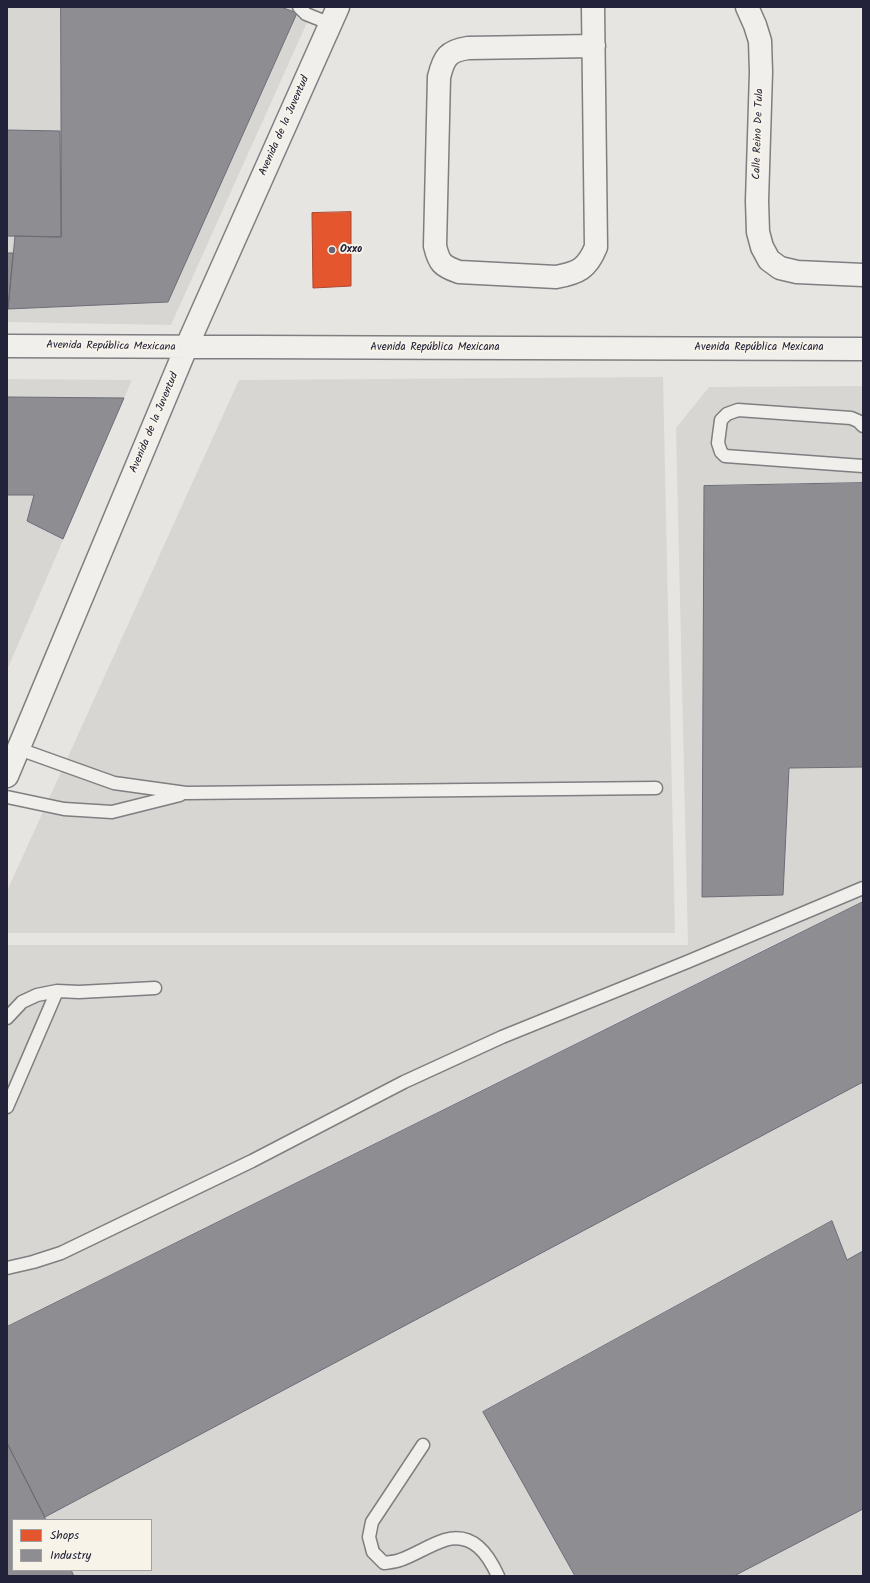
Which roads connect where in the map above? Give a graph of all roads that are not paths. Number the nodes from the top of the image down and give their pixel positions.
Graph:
1 (299, 7) edge
2 (592, 7) edge
3 (747, 7) edge
4 (335, 15) edge
5 (594, 46) junction
6 (863, 275) edge
7 (7, 346) edge
8 (186, 348) junction
9 (863, 349) edge
10 (863, 426) edge
11 (863, 466) edge
12 (19, 749) junction
13 (7, 776) edge
14 (656, 788) dead end
15 (186, 793) junction
16 (7, 797) edge
17 (863, 888) edge
18 (155, 988) dead end
19 (57, 991) junction
20 (7, 1018) edge
21 (7, 1107) edge
22 (7, 1268) edge
23 (423, 1445) dead end
24 (498, 1576) edge

1 - 4 lane
2 - 5 street
3 - 6 street, Calle Reino De Tula
4 - 8 street, Avenida de la Juventud
5 - 5 street
7 - 8 street, Avenida República Mexicana
8 - 9 street, Avenida República Mexicana
8 - 12 street, Avenida de la Juventud
10 - 11 lane
12 - 13 street, Avenida de la Juventud
12 - 15 lane
14 - 15 lane
15 - 16 lane
17 - 22 lane
18 - 19 lane
19 - 20 lane
19 - 21 lane
23 - 24 lane

